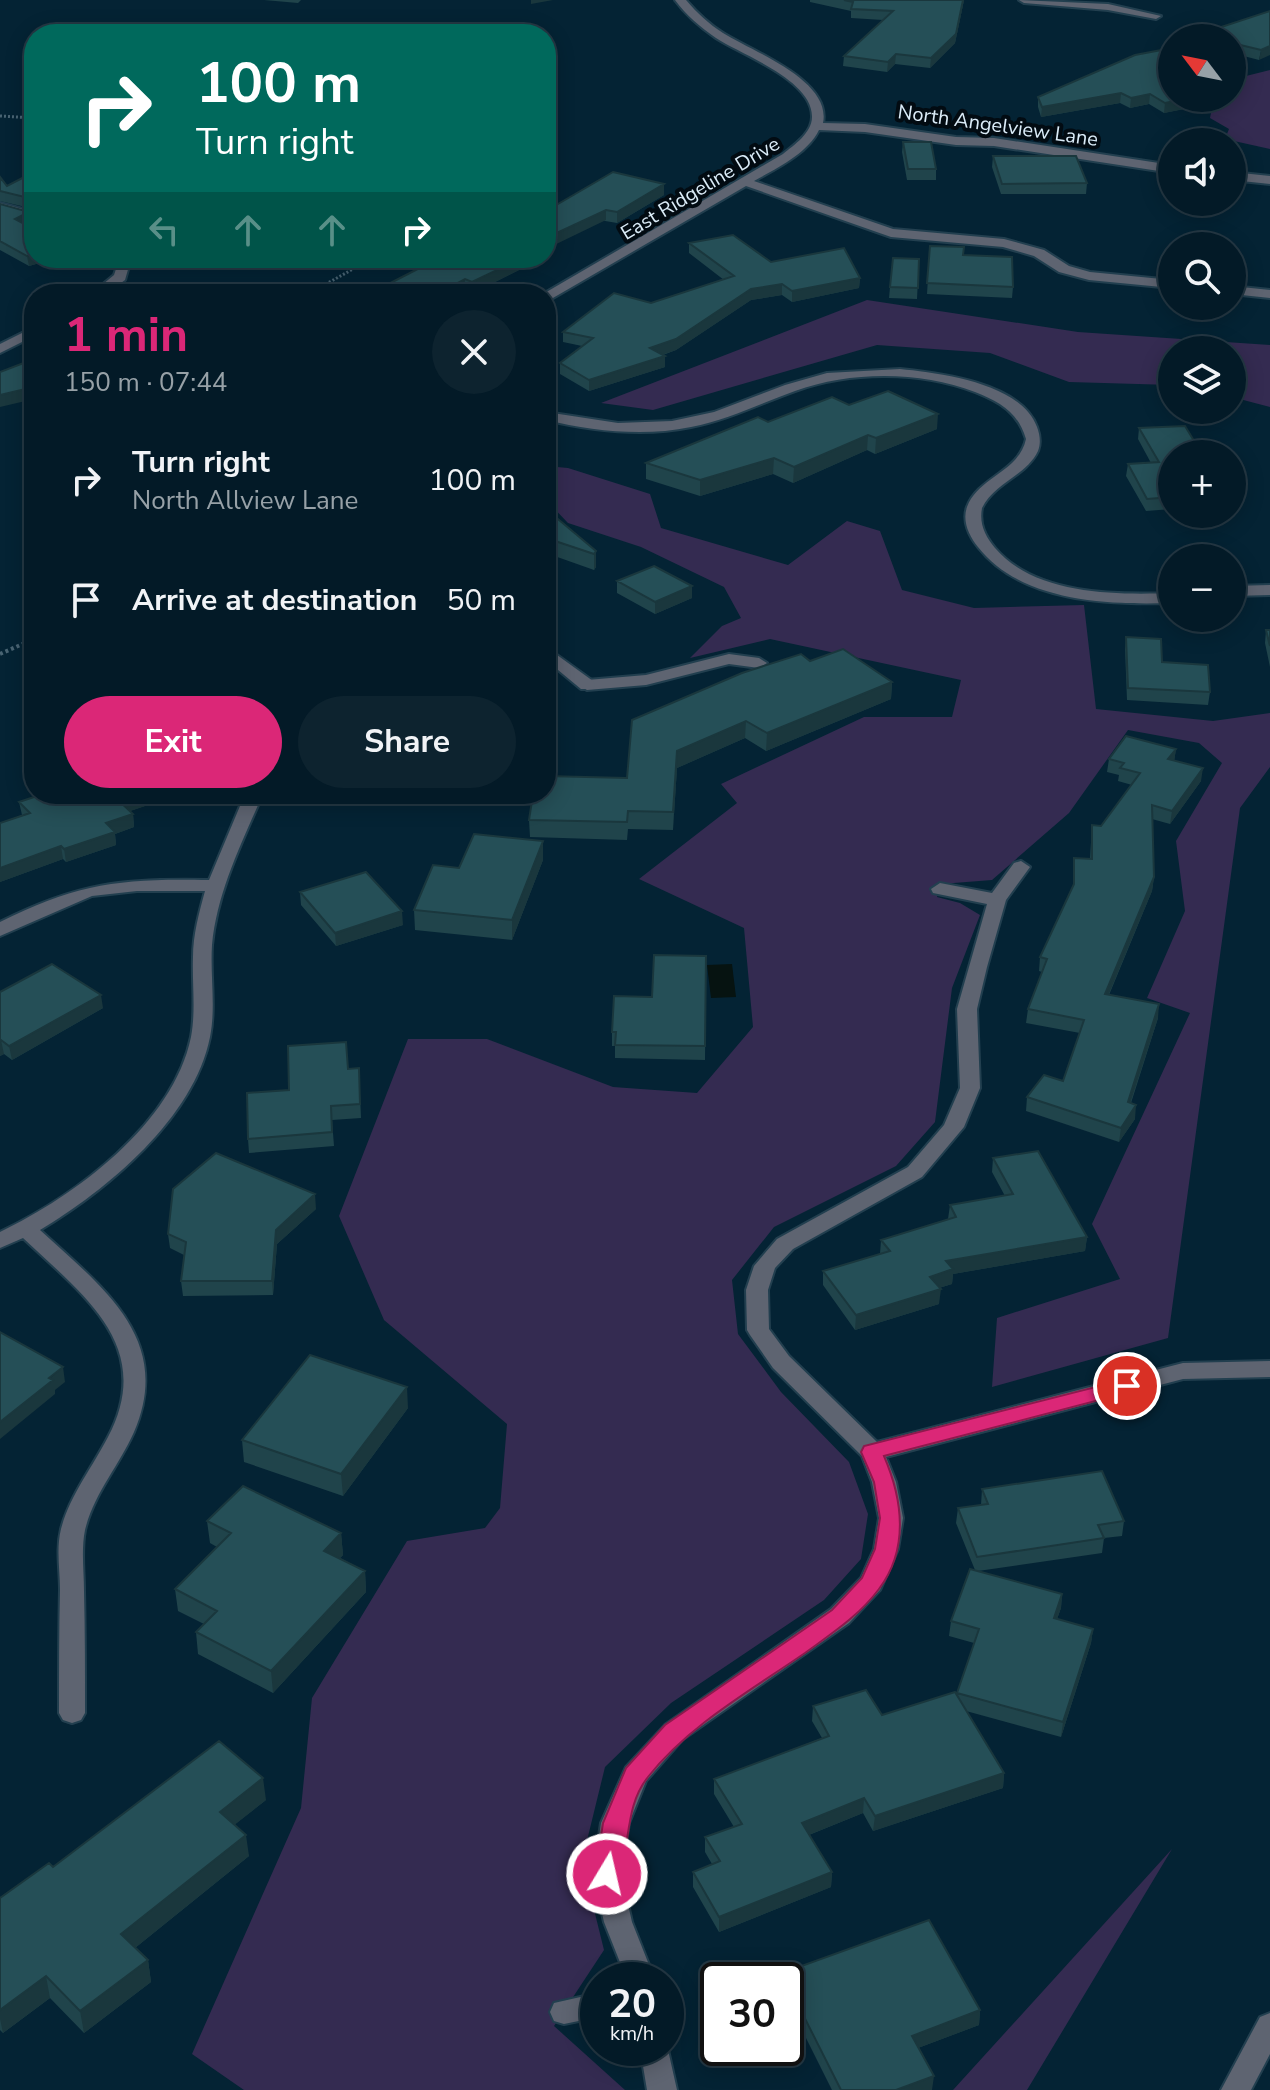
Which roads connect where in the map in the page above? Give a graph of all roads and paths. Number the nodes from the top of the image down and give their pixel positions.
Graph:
1 (680, 0) edge
2 (1024, 0) edge
3 (1156, 16) dead end
4 (0, 116) edge
5 (24, 117) edge
6 (818, 126) junction
7 (1158, 167) edge
8 (1246, 177) edge
9 (1270, 180) edge
10 (745, 182) junction
11 (0, 207) edge
12 (24, 213) edge
13 (122, 268) edge
14 (355, 268) edge
15 (1158, 283) edge
16 (111, 284) edge
17 (326, 284) edge
18 (1246, 291) edge
19 (556, 292) edge
20 (1270, 294) edge
21 (24, 336) edge
22 (0, 349) edge
23 (556, 418) edge
24 (1270, 590) edge
25 (1246, 591) edge
26 (1158, 598) edge
27 (24, 643) edge
28 (0, 654) edge
29 (556, 660) edge
30 (759, 663) dead end
31 (250, 804) edge
32 (1021, 867) dead end
33 (215, 886) junction
34 (940, 889) dead end
35 (997, 900) junction
36 (0, 930) edge
37 (26, 1229) junction
38 (0, 1241) edge
39 (1270, 1369) edge
40 (872, 1452) junction
41 (72, 1713) dead end
42 (634, 1962) edge
43 (580, 2009) edge
44 (564, 2012) dead end
45 (1270, 2026) edge
46 (658, 2066) edge
47 (662, 2090) edge
48 (1236, 2090) edge

1 - 6 street
2 - 3 street
4 - 5 path
6 - 7 street, North Angelview Lane
6 - 10 street, East Ridgeline Drive
8 - 9 street
10 - 15 street
10 - 19 street, East Ridgeline Drive
11 - 12 street
13 - 16 street
14 - 17 path
18 - 20 street
21 - 22 street
23 - 26 street
24 - 25 street
27 - 28 path
29 - 30 street
31 - 33 street
32 - 35 street
33 - 36 street
33 - 37 street
34 - 35 street
35 - 40 street
37 - 38 street
37 - 41 street
39 - 40 street
40 - 42 street
43 - 44 street
45 - 48 street
46 - 47 street

